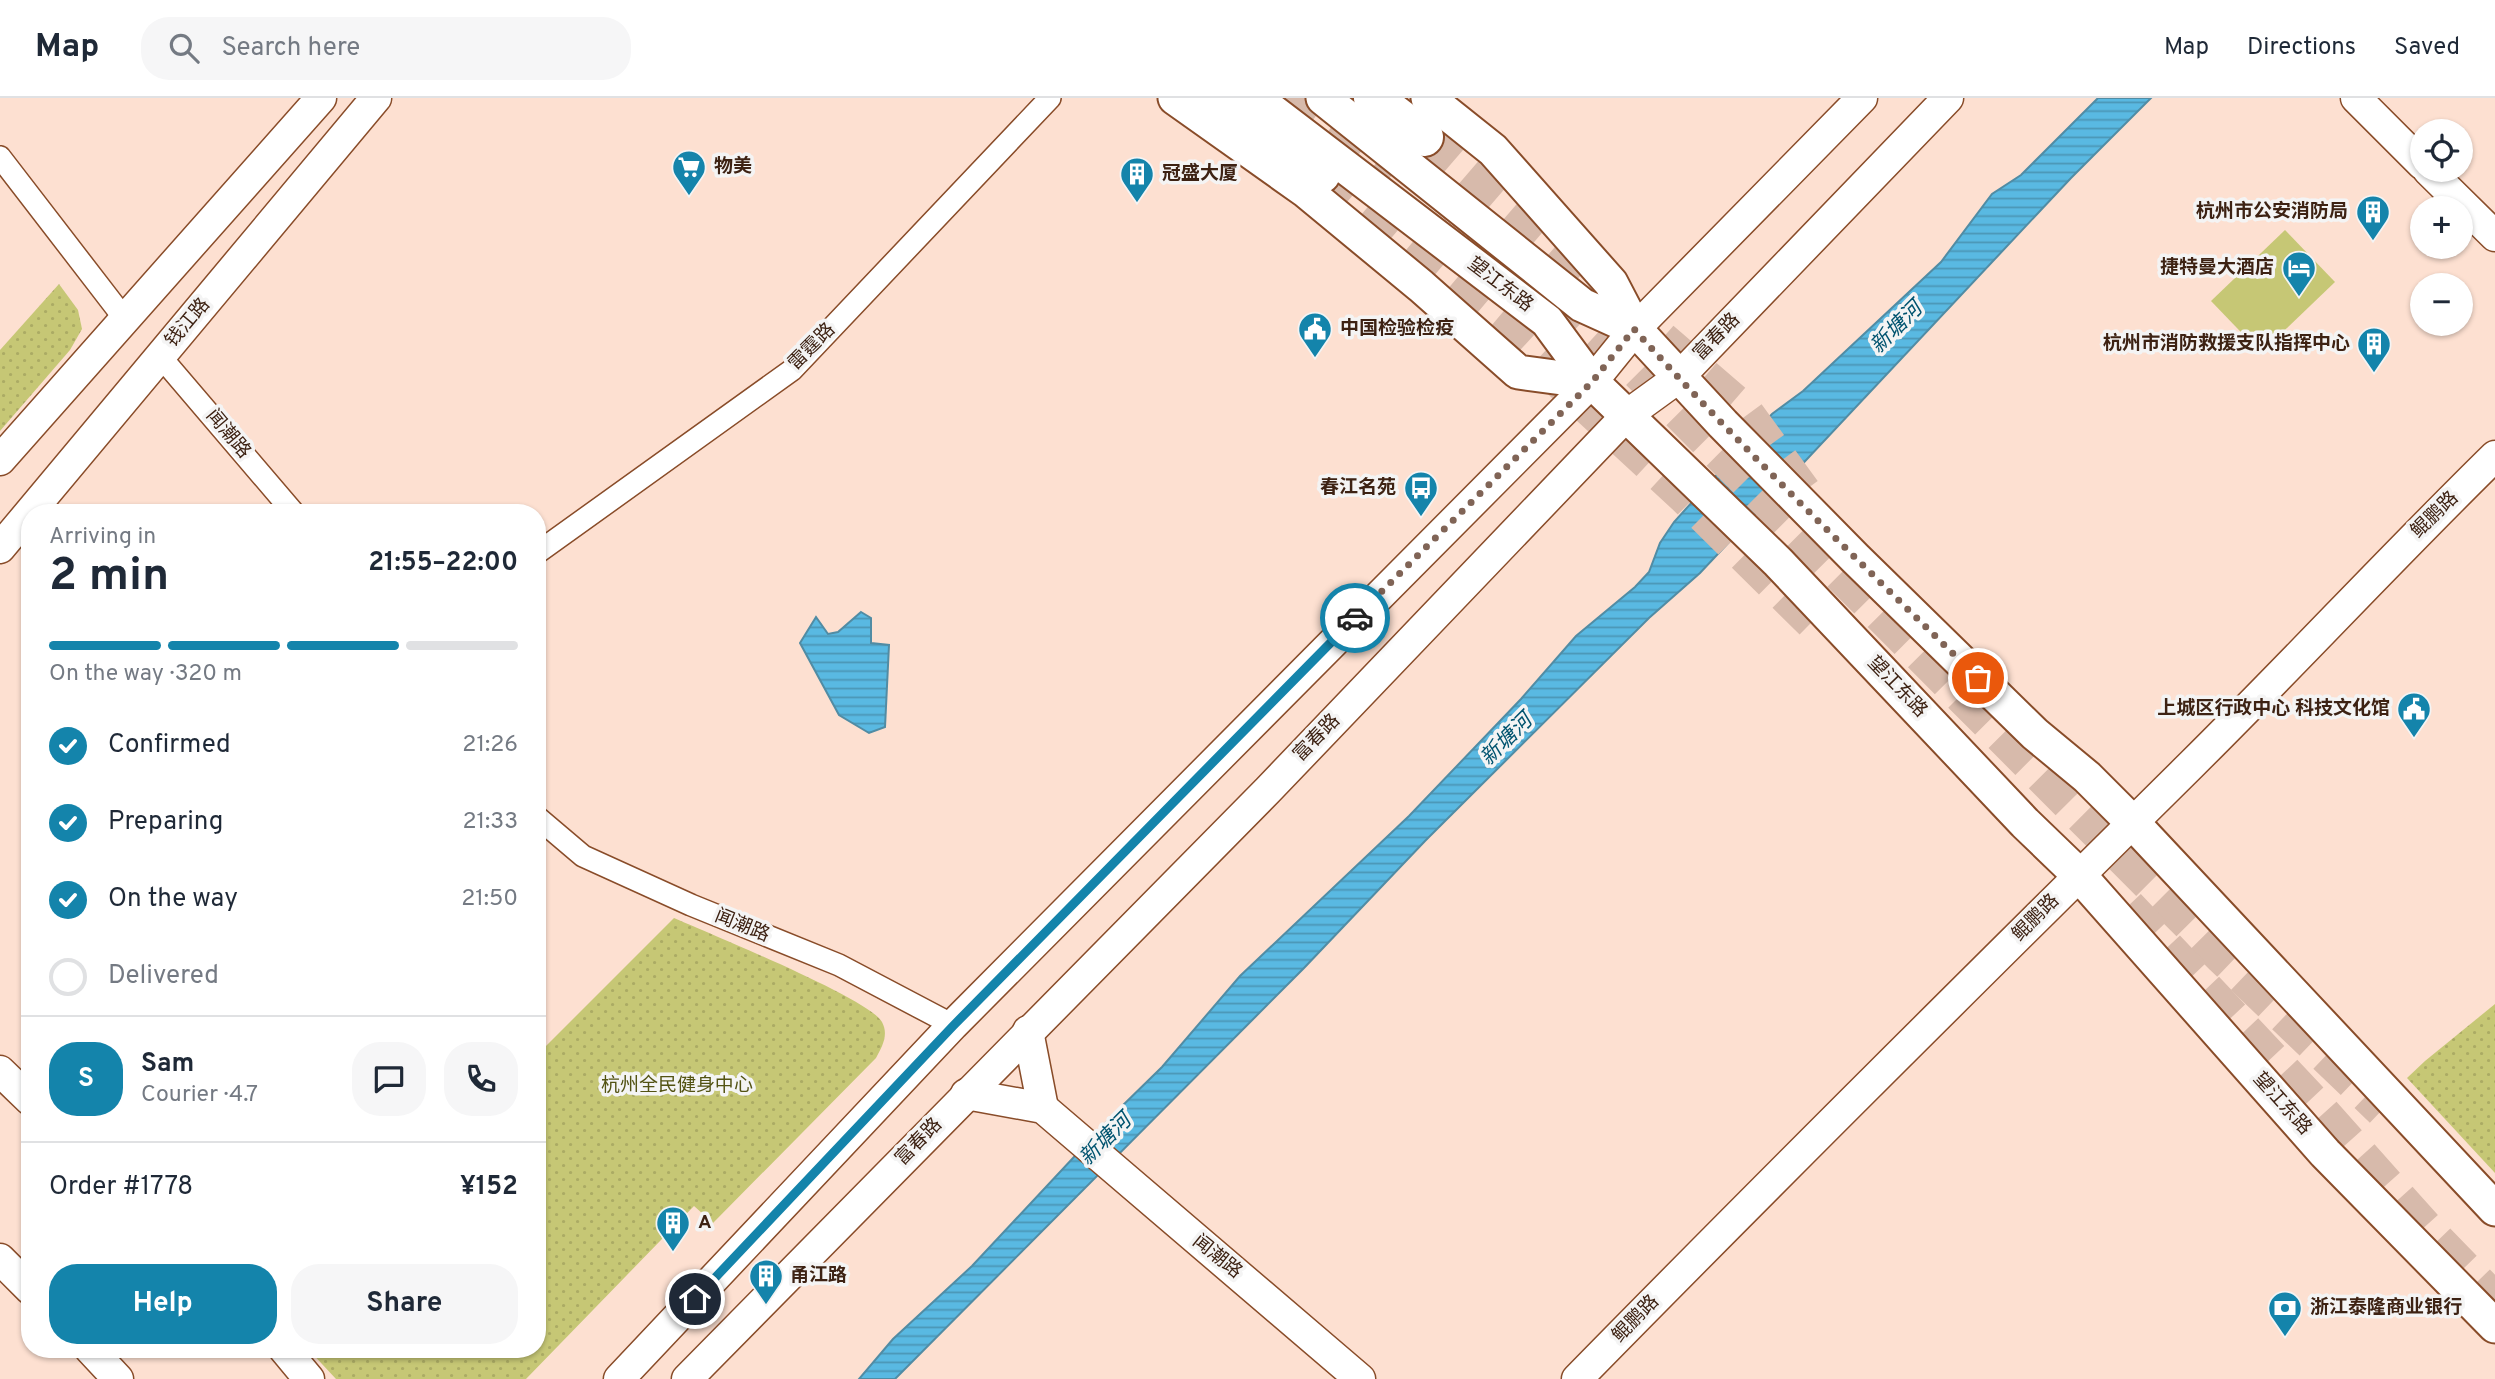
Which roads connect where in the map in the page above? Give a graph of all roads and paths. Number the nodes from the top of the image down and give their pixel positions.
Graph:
1 (321, 98) edge
2 (376, 98) edge
3 (1050, 98) edge
4 (1175, 98) edge
5 (1222, 98) edge
6 (1255, 98) edge
7 (1323, 98) edge
8 (1373, 98) edge
9 (1428, 98) edge
10 (1862, 98) edge
11 (1948, 98) edge
12 (2356, 98) edge
13 (1424, 137) tunnel mouth
14 (2410, 152) edge
15 (0, 157) edge
16 (1321, 174) tunnel mouth
17 (2440, 182) edge
18 (2495, 236) edge
19 (124, 318) junction
20 (1634, 329) junction
21 (160, 356) junction
22 (1678, 378) junction
23 (1592, 382) junction
24 (1627, 415) junction
25 (2495, 456) edge
26 (0, 460) edge
27 (37, 504) edge
28 (286, 504) edge
29 (21, 523) edge
30 (546, 547) edge
31 (0, 548) edge
32 (2132, 822) junction
33 (546, 825) edge
34 (2079, 876) junction
35 (953, 1026) junction
36 (1028, 1031) junction
37 (0, 1071) edge
38 (21, 1091) edge
39 (966, 1094) junction
40 (1042, 1108) junction
41 (2495, 1209) edge
42 (0, 1259) edge
43 (21, 1280) edge
44 (2495, 1326) edge
45 (98, 1358) edge
46 (292, 1358) edge
47 (118, 1379) edge
48 (309, 1379) edge
49 (619, 1379) edge
50 (687, 1379) edge
51 (1360, 1379) edge
52 (1577, 1379) edge

1 - 19 street
2 - 21 street, 钱江路
3 - 30 street, 雷霆路
4 - 23 main road
5 - 16 highway
6 - 23 main road, 望江东路
7 - 20 main road, 望江东路
8 - 13 highway
9 - 20 main road
10 - 20 street
11 - 22 street, 富春路
12 - 14 street
15 - 19 street
17 - 18 street
19 - 26 street
20 - 22 main road
20 - 23 street
21 - 27 street, 钱江路
21 - 28 street, 闻潮路
22 - 24 street, 富春路
22 - 32 main road
23 - 24 main road, 望江东路
23 - 35 street
24 - 34 main road, 望江东路
24 - 36 street, 富春路
25 - 32 street, 鲲鹏路
29 - 31 street, 钱江路
32 - 34 street, 鲲鹏路
32 - 41 main road
33 - 35 street, 闻潮路
34 - 44 main road, 望江东路
34 - 52 street, 鲲鹏路
35 - 49 street
36 - 39 street, 富春路
36 - 40 street
37 - 38 street
39 - 40 street, 闻潮路
39 - 50 street, 富春路
40 - 51 street, 闻潮路
42 - 43 street
45 - 47 street
46 - 48 street

